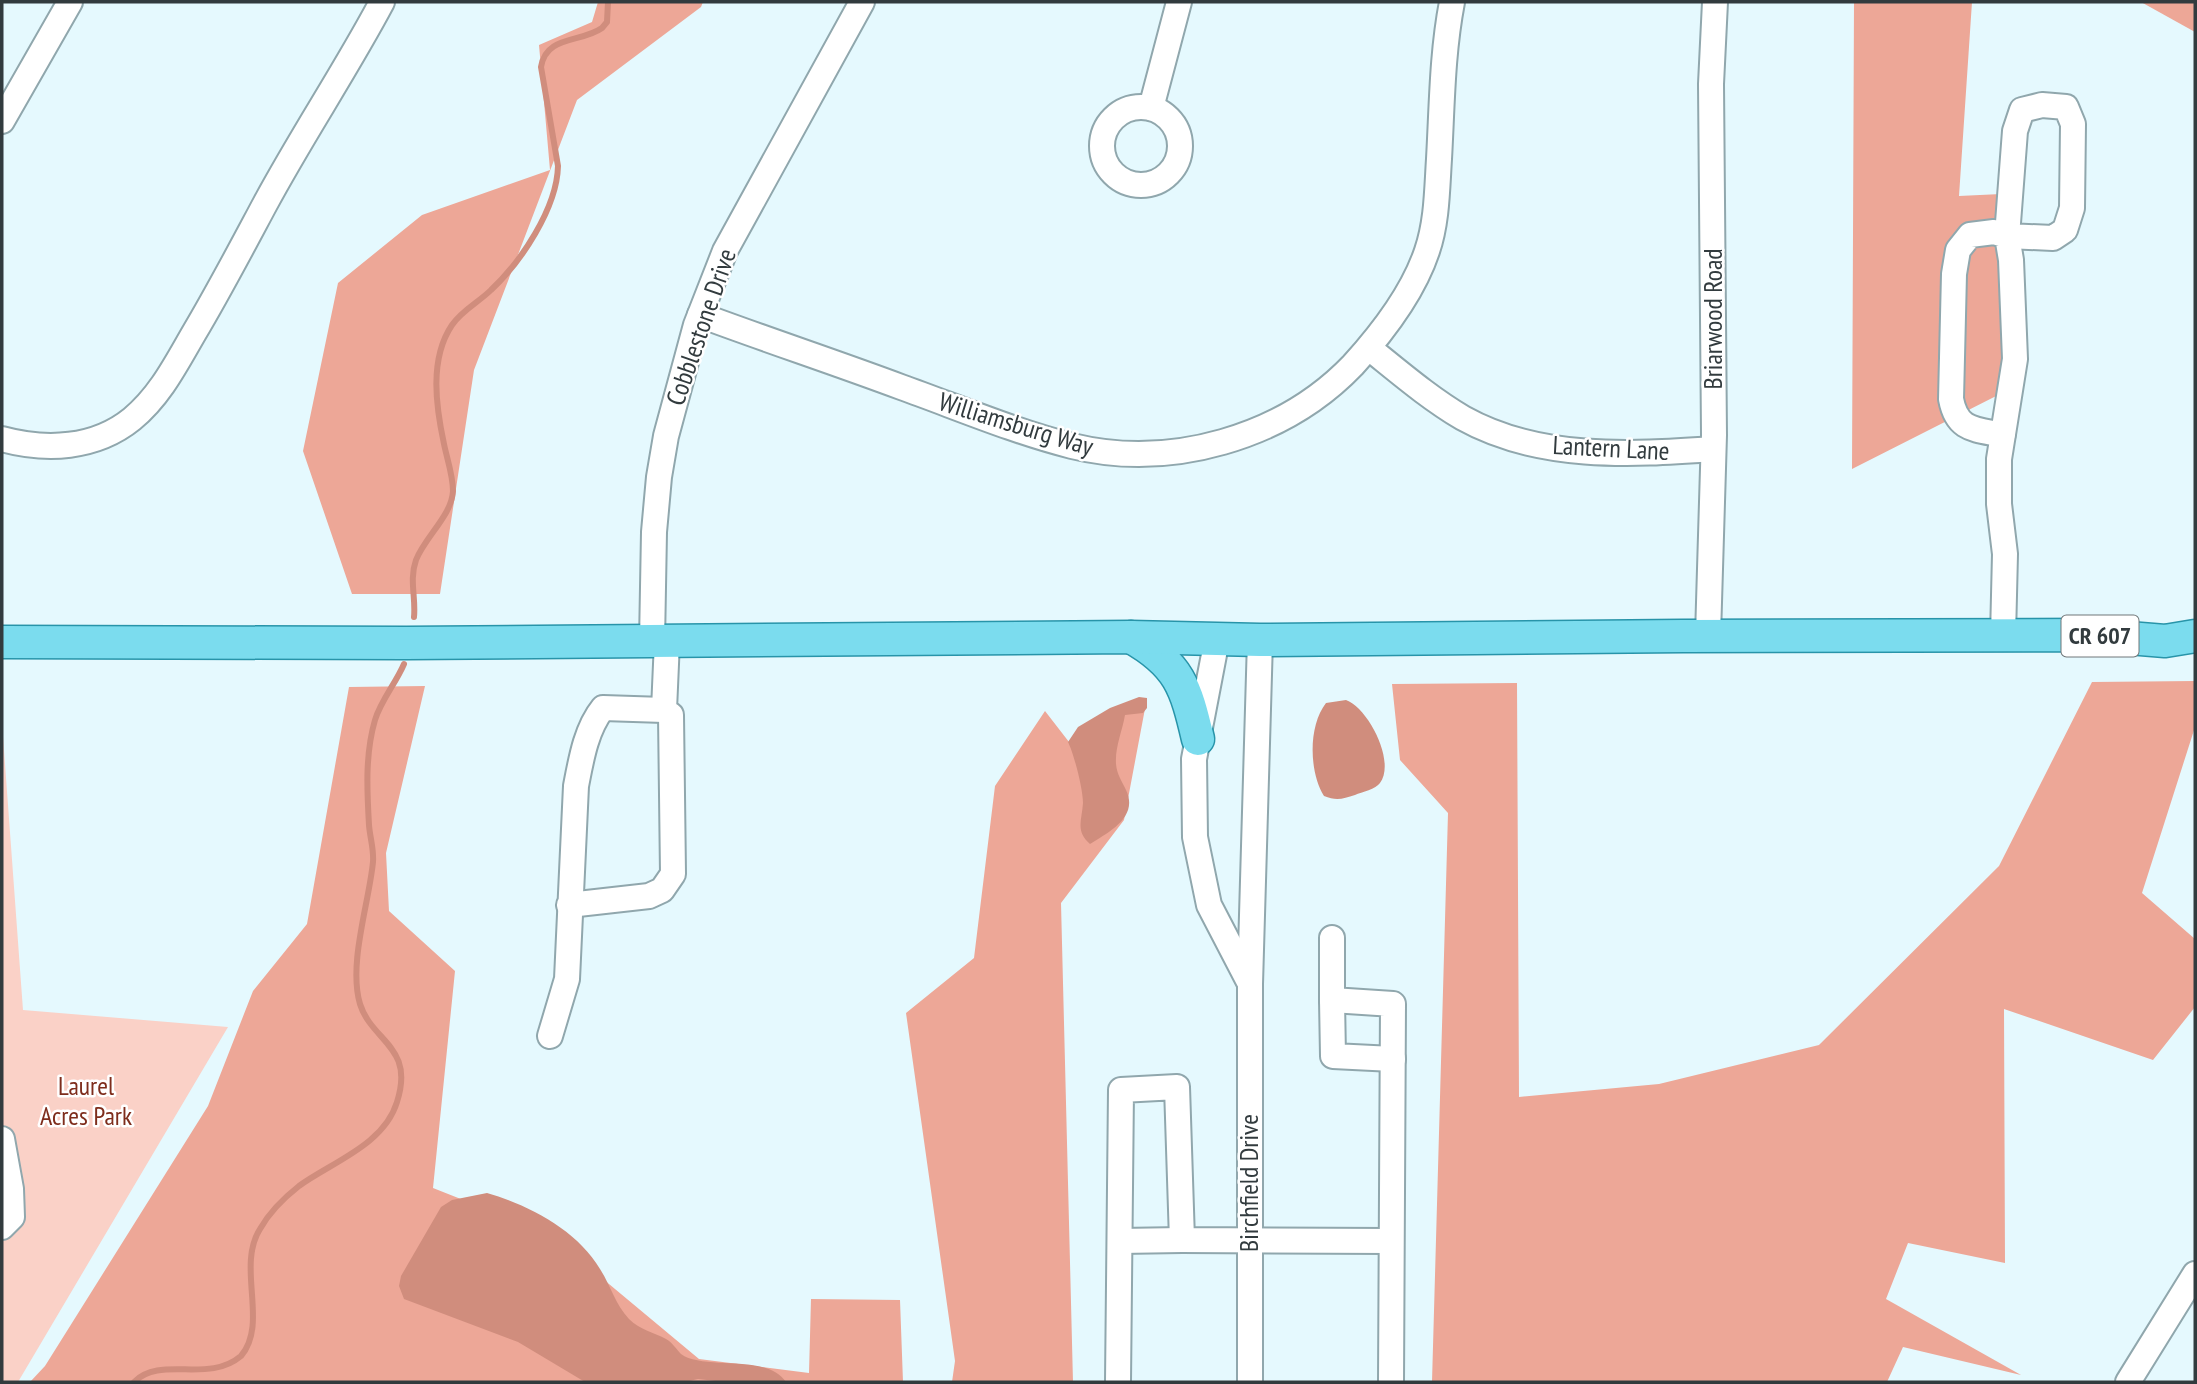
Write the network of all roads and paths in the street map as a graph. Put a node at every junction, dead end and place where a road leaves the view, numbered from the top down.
1 (70, 2) edge
2 (382, 2) edge
3 (862, 2) edge
4 (1179, 2) edge
5 (1452, 2) edge
6 (1715, 2) edge
7 (1152, 108) dead end
8 (2, 121) edge
9 (2007, 236) junction
10 (701, 315) junction
11 (1369, 348) junction
12 (2003, 435) junction
13 (2, 439) edge
14 (1713, 449) junction
15 (2003, 635) junction
16 (1708, 636) junction
17 (2195, 636) edge
18 (1131, 637) junction
19 (1217, 639) junction
20 (1260, 640) junction
21 (660, 641) junction
22 (2, 642) edge
23 (664, 710) junction
24 (1198, 738) junction
25 (569, 905) junction
26 (1332, 938) dead end
27 (1250, 984) junction
28 (1332, 1000) junction
29 (551, 1036) dead end
30 (1393, 1059) junction
31 (2, 1139) edge
32 (2, 1227) edge
33 (1182, 1240) junction
34 (1120, 1241) junction
35 (1391, 1241) junction
36 (1249, 1242) junction
37 (2195, 1274) edge
38 (1118, 1382) edge
39 (1250, 1382) edge
40 (1391, 1382) edge
41 (2128, 1382) edge

1 - 8 street
2 - 13 street
3 - 10 street, Cobblestone Drive
4 - 7 street
5 - 11 street, Williamsburg Way
6 - 14 street, Briarwood Road
9 - 9 street
9 - 12 street
9 - 12 street
10 - 11 street, Williamsburg Way
10 - 21 street, Cobblestone Drive
11 - 14 street, Lantern Lane
12 - 15 street
14 - 16 street, Briarwood Road
15 - 16 main road
15 - 17 main road, CR 607
16 - 20 main road
18 - 19 main road
18 - 21 main road
18 - 24 main road
19 - 20 main road
19 - 24 street, Birchfield Drive
20 - 27 street, Birchfield Drive
21 - 22 main road
21 - 23 street, Cobblestone Drive
23 - 25 street
23 - 25 street, Cobblestone Drive
24 - 27 street, Birchfield Drive
25 - 29 street
26 - 28 street
27 - 36 street, Birchfield Drive
28 - 30 street
28 - 30 street
30 - 35 street
31 - 32 street
33 - 34 street
33 - 34 street
33 - 36 street
34 - 38 street
35 - 36 street
35 - 40 street
36 - 39 street, Birchfield Drive
37 - 41 street

